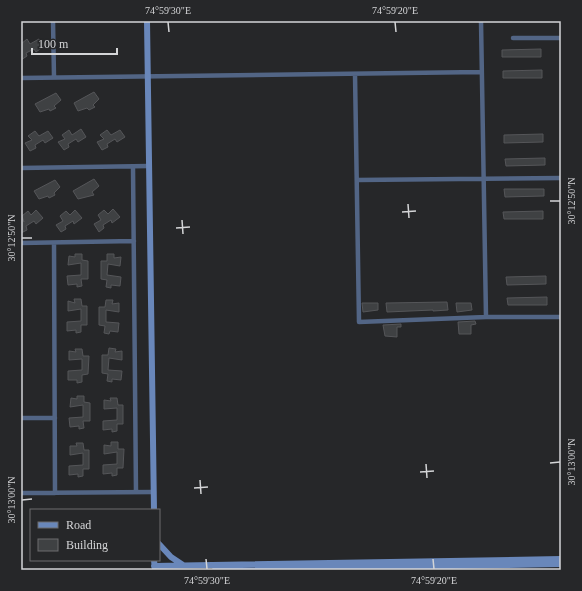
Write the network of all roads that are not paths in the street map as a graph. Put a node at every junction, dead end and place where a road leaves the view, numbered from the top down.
1 (53, 21) edge
2 (147, 21) edge
3 (481, 21) edge
4 (513, 38) dead end
5 (561, 38) edge
6 (482, 72) junction
7 (355, 74) junction
8 (148, 76) junction
9 (21, 78) edge
10 (54, 78) junction
11 (133, 166) junction
12 (149, 166) junction
13 (21, 168) edge
14 (561, 178) edge
15 (357, 180) junction
16 (483, 180) junction
17 (134, 241) junction
18 (21, 243) edge
19 (54, 243) junction
20 (486, 317) junction
21 (561, 317) edge
22 (21, 418) edge
23 (55, 418) junction
24 (136, 492) junction
25 (154, 492) junction
26 (21, 493) edge
27 (55, 493) junction
28 (154, 509) edge
29 (160, 545) edge
30 (561, 559) edge
31 (561, 564) edge
32 (154, 565) edge
33 (183, 565) junction
34 (474, 568) edge
35 (215, 570) edge

1 - 10 street
2 - 8 street
3 - 6 street
4 - 5 street
6 - 7 street
6 - 16 street
7 - 8 street
7 - 15 street
8 - 10 street
8 - 12 street
9 - 10 street
11 - 12 street
11 - 13 street
11 - 17 street
12 - 25 street
14 - 16 street
15 - 16 street
15 - 20 street
16 - 20 street
17 - 19 street
17 - 24 street
18 - 19 street
19 - 23 street
20 - 21 street
22 - 23 street
23 - 27 street
24 - 25 street
24 - 27 street
25 - 28 street
26 - 27 street
29 - 33 street
30 - 33 street
31 - 34 street
32 - 33 street
34 - 35 street

